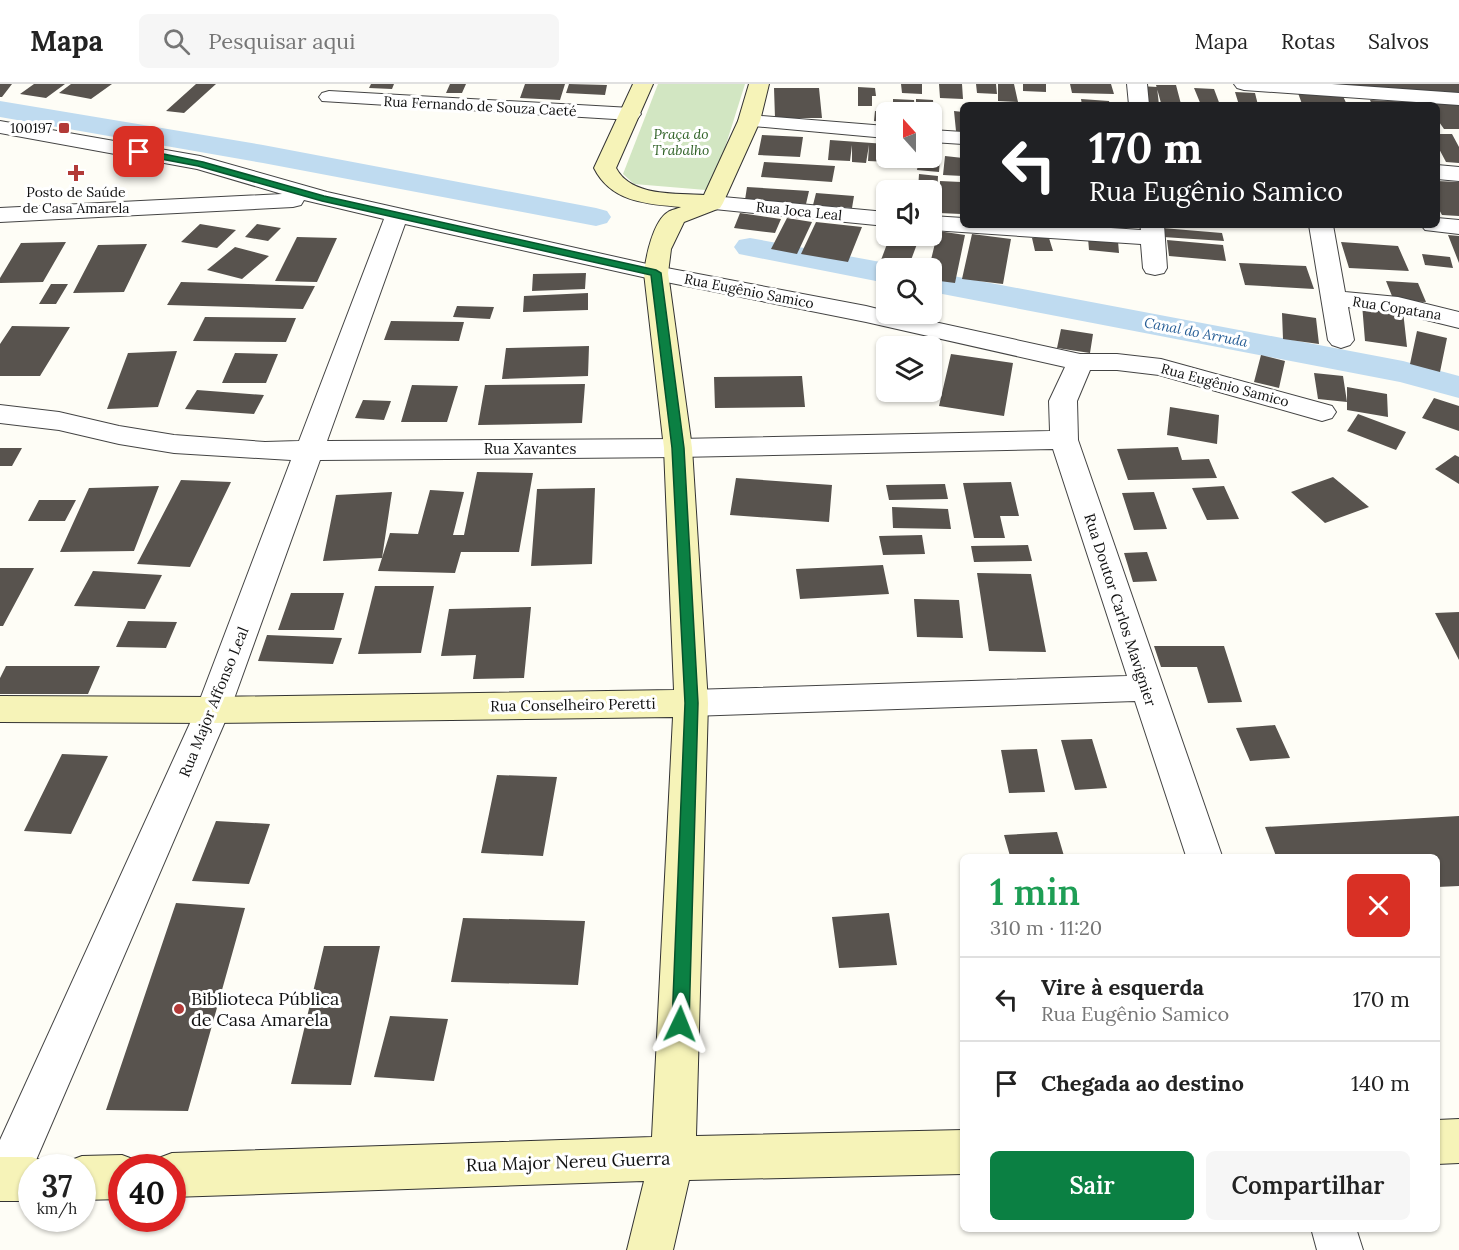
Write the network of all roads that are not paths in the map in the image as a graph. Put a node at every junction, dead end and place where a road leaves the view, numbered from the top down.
1 (643, 84) edge
2 (759, 84) edge
3 (1137, 84) edge
4 (1244, 84) edge
5 (1288, 92) edge
6 (329, 97) dead end
7 (1459, 99) edge
8 (1139, 102) edge
9 (631, 114) junction
10 (749, 121) junction
11 (0, 127) edge
12 (876, 131) edge
13 (942, 137) edge
14 (960, 138) edge
15 (1440, 172) edge
16 (1459, 174) edge
17 (322, 198) junction
18 (712, 202) junction
19 (397, 214) junction
20 (0, 215) edge
21 (876, 218) edge
22 (942, 223) edge
23 (960, 224) edge
24 (1440, 226) edge
25 (1459, 227) edge
26 (1055, 228) edge
27 (1322, 228) edge
28 (1153, 232) edge
29 (657, 261) junction
30 (1155, 268) dead end
31 (1334, 298) junction
32 (1459, 320) edge
33 (1341, 340) dead end
34 (1080, 362) junction
35 (1322, 412) dead end
36 (0, 414) edge
37 (1064, 440) junction
38 (678, 448) junction
39 (311, 450) junction
40 (1146, 687) junction
41 (692, 703) junction
42 (0, 709) edge
43 (213, 710) junction
44 (1203, 854) edge
45 (1440, 1142) edge
46 (1459, 1142) edge
47 (960, 1152) edge
48 (672, 1158) junction
49 (186, 1175) edge
50 (12, 1179) edge
51 (1334, 1232) edge
52 (650, 1250) edge
53 (1340, 1250) edge

1 - 9 street
2 - 10 street
3 - 8 street
4 - 5 street
5 - 7 street
6 - 9 street, Rua Fernando de Souza Caeté
9 - 18 street
10 - 12 street
10 - 18 street
11 - 17 street, Rua Eugênio Samico
13 - 14 street
15 - 16 street
17 - 19 street, Rua Eugênio Samico
17 - 20 street
18 - 21 street, Rua Joca Leal
18 - 29 street
19 - 29 street, Rua Eugênio Samico
19 - 39 street, Rua Major Affonso Leal
22 - 23 street
24 - 25 street
26 - 28 street
27 - 31 street
28 - 30 street
29 - 34 street, Rua Eugênio Samico
29 - 38 street
31 - 32 street, Rua Copatana
31 - 33 street
34 - 35 street, Rua Eugênio Samico
34 - 37 street, Rua Doutor Carlos Mavignier
36 - 39 street, Rua Xavantes
37 - 38 street, Rua Xavantes
37 - 40 street, Rua Doutor Carlos Mavignier
38 - 39 street, Rua Xavantes
38 - 41 street
39 - 43 street, Rua Major Affonso Leal
40 - 41 street, Rua Conselheiro Peretti
40 - 44 street, Rua Doutor Carlos Mavignier
41 - 43 street, Rua Conselheiro Peretti
41 - 48 street
42 - 43 street, Rua Conselheiro Peretti
43 - 50 street, Rua Major Affonso Leal
45 - 46 street
47 - 48 street, Rua Major Nereu Guerra
48 - 49 street, Rua Major Nereu Guerra
48 - 52 street
51 - 53 street

